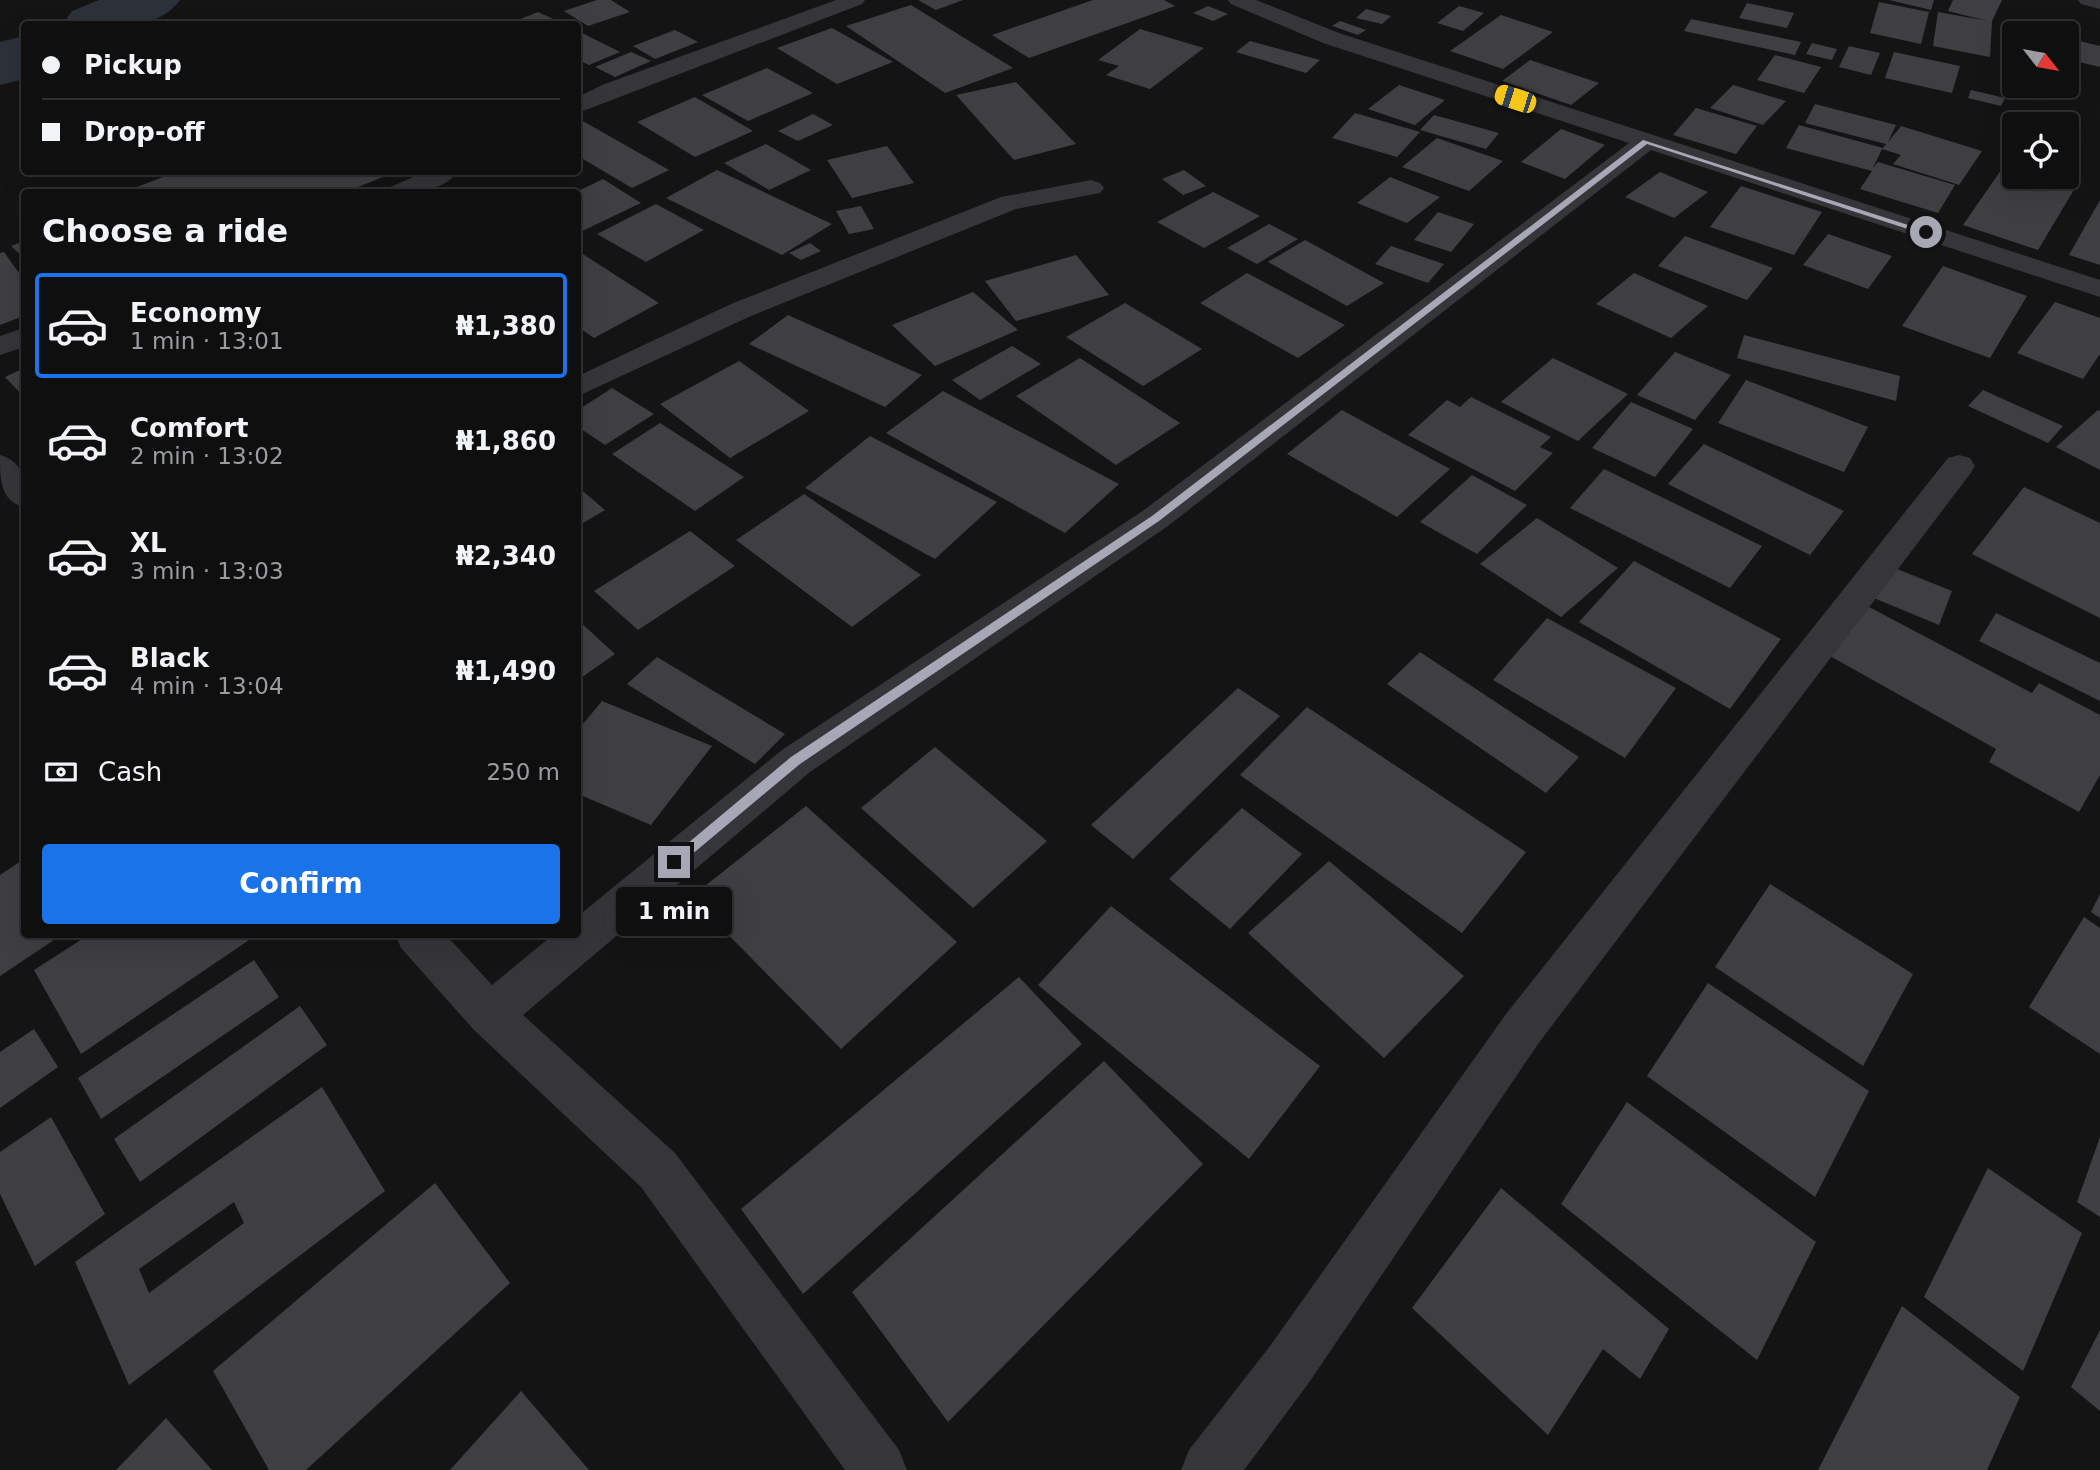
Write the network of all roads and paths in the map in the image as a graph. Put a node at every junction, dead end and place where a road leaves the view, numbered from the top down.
1 (855, 0) edge
2 (1238, 0) edge
3 (2088, 0) edge
4 (2100, 3) edge
5 (581, 104) edge
6 (1646, 142) junction
7 (438, 175) edge
8 (1091, 188) dead end
9 (406, 189) edge
10 (2100, 289) edge
11 (21, 338) edge
12 (0, 346) edge
13 (581, 386) edge
14 (0, 466) edge
15 (1959, 466) dead end
16 (21, 492) edge
17 (420, 938) edge
18 (491, 1015) junction
19 (879, 1470) edge
20 (1209, 1470) edge

1 - 5 street
2 - 6 street
3 - 4 street
6 - 10 street
6 - 18 street
7 - 9 street
8 - 13 street
11 - 12 street
14 - 16 street
15 - 20 street
17 - 18 street
18 - 19 street

